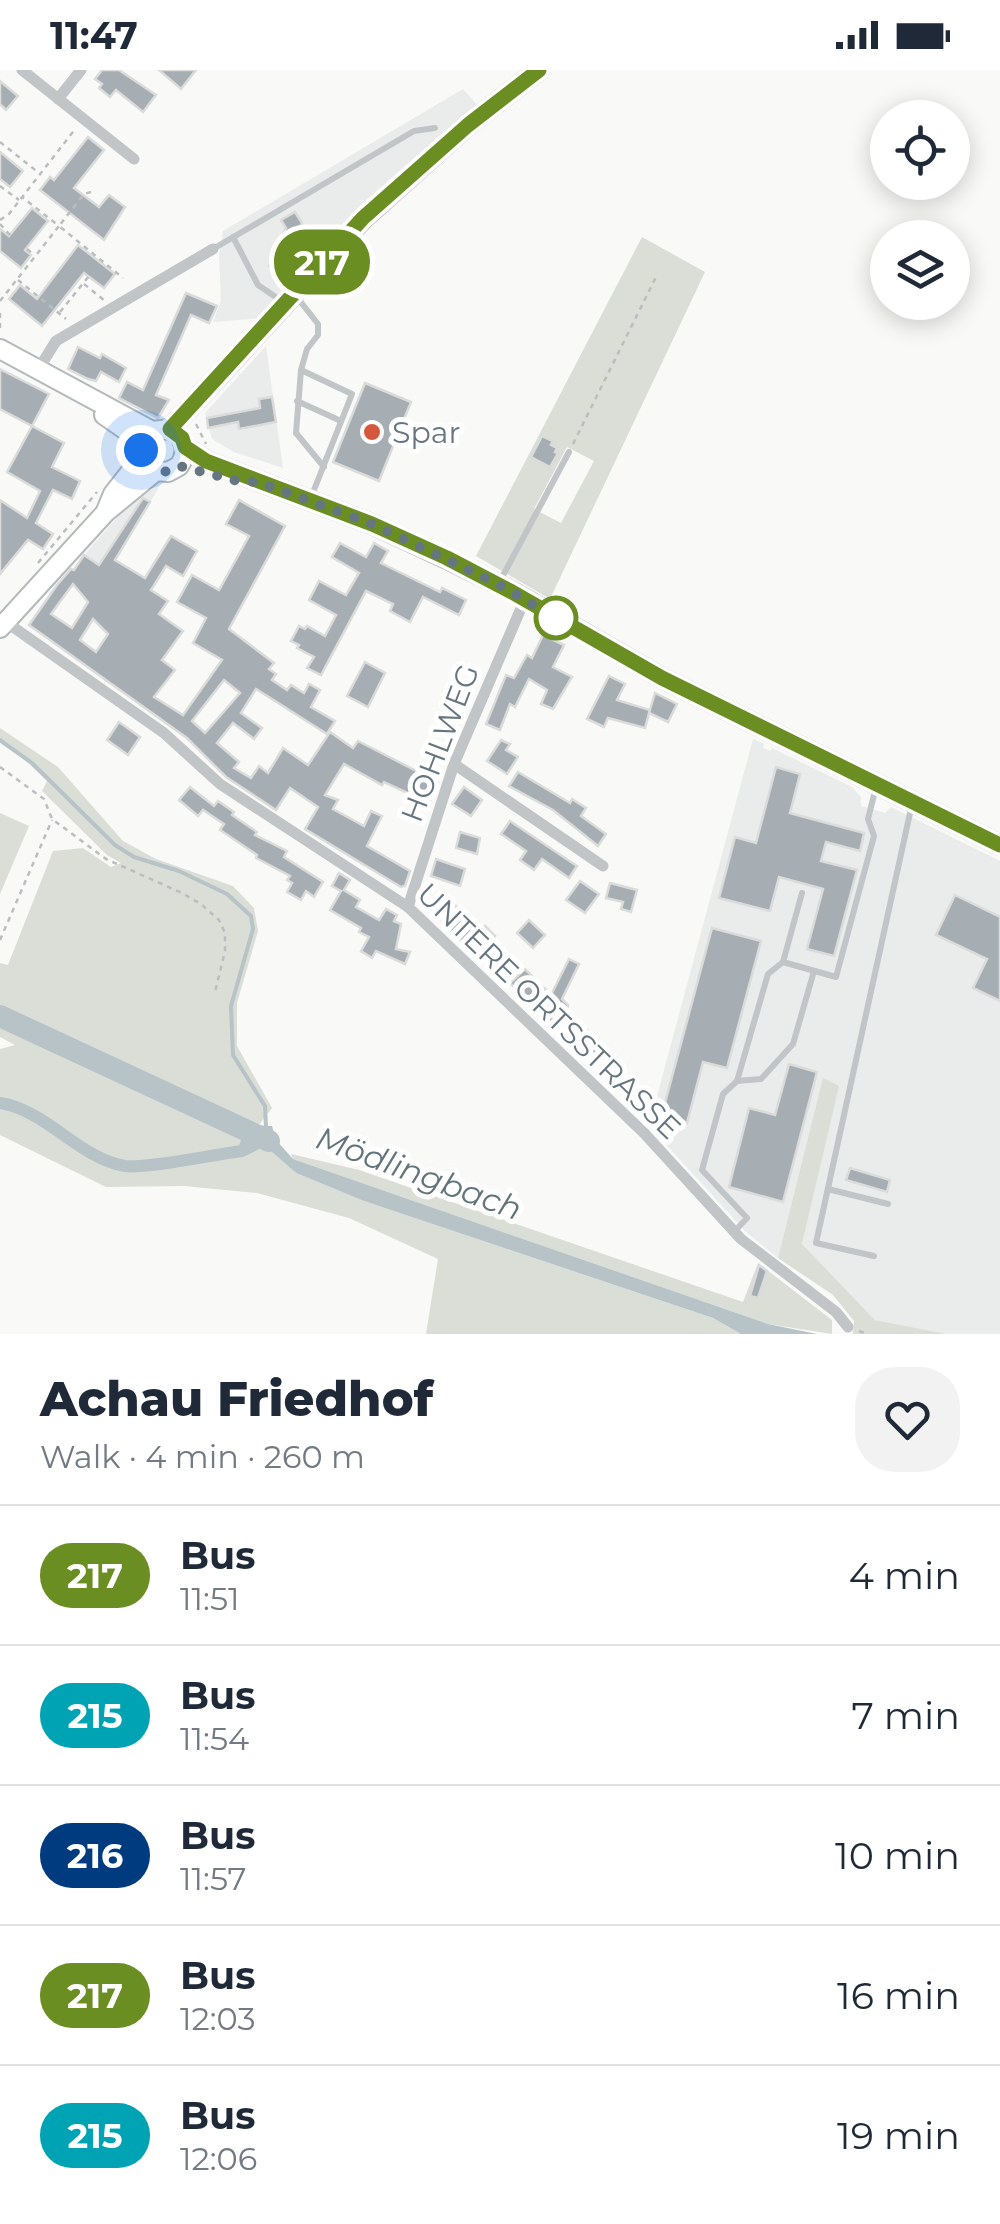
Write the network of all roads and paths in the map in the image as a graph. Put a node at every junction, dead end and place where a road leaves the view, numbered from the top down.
1 (22, 70) edge
2 (81, 70) edge
3 (538, 70) edge
4 (58, 99) junction
5 (83, 119) junction
6 (435, 128) dead end
7 (0, 142) edge
8 (134, 159) dead end
9 (40, 174) junction
10 (0, 186) edge
11 (91, 192) dead end
12 (21, 199) junction
13 (0, 222) edge
14 (58, 226) junction
15 (10, 235) dead end
16 (233, 238) junction
17 (26, 249) dead end
18 (214, 249) joint
19 (35, 256) junction
20 (657, 275) dead end
21 (89, 276) dead end
22 (123, 278) dead end
23 (17, 279) junction
24 (83, 283) junction
25 (289, 298) junction
26 (0, 301) edge
27 (113, 308) junction
28 (0, 313) edge
29 (59, 313) junction
30 (77, 328) junction
31 (0, 331) edge
32 (0, 350) edge
33 (232, 364) junction
34 (38, 370) junction
35 (301, 370) junction
36 (296, 400) junction
37 (193, 421) junction
38 (341, 421) junction
39 (162, 442) junction
40 (217, 450) dead end
41 (568, 452) joint
42 (179, 466) junction
43 (324, 467) junction
44 (156, 471) junction
45 (258, 482) junction
46 (97, 492) dead end
47 (310, 501) junction
48 (106, 512) junction
49 (30, 574) dead end
50 (498, 584) junction
51 (525, 599) junction
52 (2, 622) edge
53 (454, 764) junction
54 (0, 767) edge
55 (876, 786) junction
56 (912, 803) junction
57 (52, 819) junction
58 (1000, 845) edge
59 (603, 866) dead end
60 (802, 893) dead end
61 (408, 906) junction
62 (0, 940) edge
63 (783, 962) junction
64 (814, 971) junction
65 (215, 992) dead end
66 (737, 1080) junction
67 (828, 1189) junction
68 (888, 1204) dead end
69 (734, 1232) junction
70 (874, 1256) dead end
71 (848, 1330) edge

1 - 4 street
2 - 4 street
3 - 25 main road
4 - 5 street
5 - 8 street
5 - 9 path
6 - 16 lane
7 - 9 path
9 - 12 path
10 - 12 path
11 - 14 path
12 - 13 path
12 - 14 path
13 - 15 path
14 - 19 path
14 - 22 path
16 - 18 lane
16 - 25 lane
17 - 19 path
18 - 27 street
19 - 23 path
20 - 41 path
21 - 24 path
23 - 26 path
23 - 29 path
24 - 27 path
24 - 29 path
25 - 33 main road
25 - 35 lane
27 - 30 street
28 - 31 path
29 - 30 path
30 - 34 street
32 - 34 main road
33 - 37 main road
33 - 39 main road
34 - 39 main road
35 - 36 lane
35 - 38 lane
36 - 38 lane
36 - 43 lane
37 - 39 main road
37 - 40 path
38 - 43 lane
39 - 42 main road
39 - 44 main road
39 - 45 main road
39 - 48 main road
41 - 50 lane
42 - 44 main road
42 - 45 main road
43 - 47 lane
44 - 48 main road
45 - 47 main road
46 - 49 path
47 - 50 main road
48 - 52 main road
50 - 51 main road
51 - 53 street, HOHLWEG
51 - 55 main road
52 - 61 street, UNTERE ORTSSTRASSE
53 - 59 street
53 - 61 street, HOHLWEG
54 - 57 path
55 - 56 main road
55 - 64 lane
56 - 58 main road
56 - 67 lane
57 - 62 path
57 - 65 path
60 - 63 lane
61 - 69 street, UNTERE ORTSSTRASSE
63 - 64 lane
63 - 66 lane
64 - 66 lane
66 - 69 lane
67 - 68 lane
67 - 70 lane
69 - 71 street, UNTERE ORTSSTRASSE

